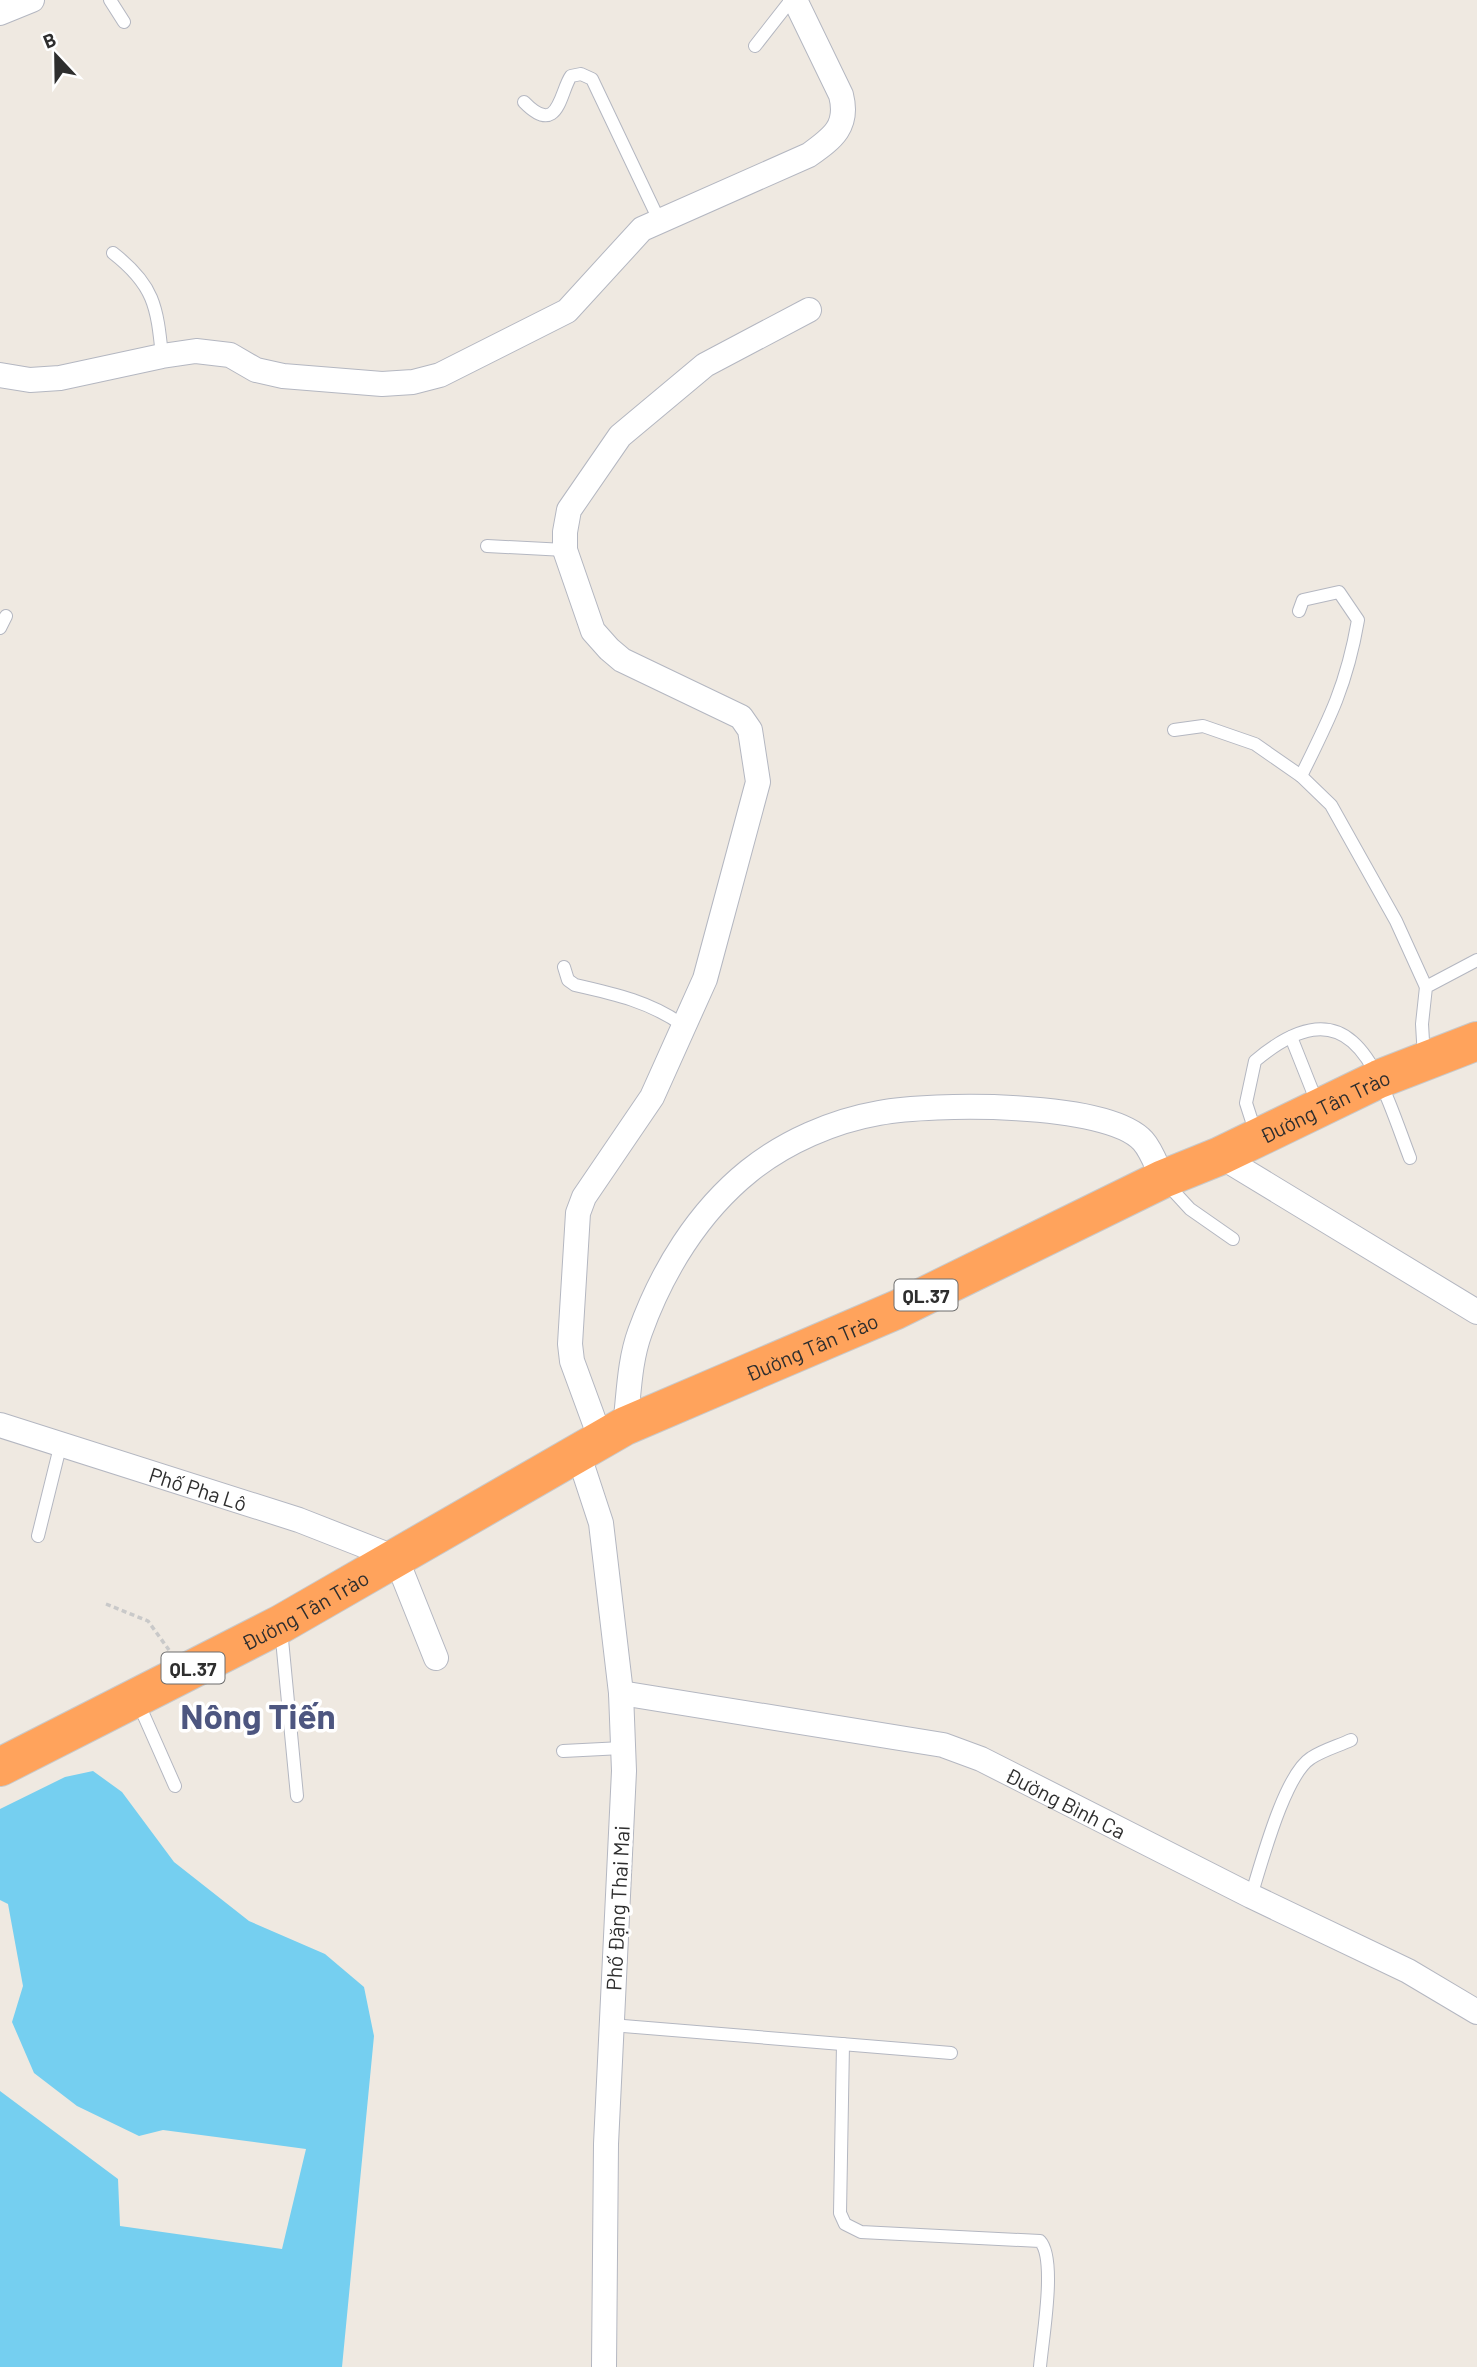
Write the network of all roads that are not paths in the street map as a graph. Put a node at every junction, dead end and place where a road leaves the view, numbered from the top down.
1 (32, 0) edge
2 (110, 0) edge
3 (793, 0) edge
4 (0, 13) edge
5 (124, 22) dead end
6 (755, 46) dead end
7 (524, 102) dead end
8 (659, 220) junction
9 (113, 253) dead end
10 (810, 310) dead end
11 (162, 356) junction
12 (0, 375) edge
13 (487, 546) dead end
14 (565, 550) junction
15 (1299, 611) dead end
16 (6, 616) dead end
17 (0, 628) edge
18 (1174, 730) dead end
19 (1301, 776) junction
20 (1477, 960) edge
21 (564, 967) dead end
22 (1426, 987) junction
23 (684, 1027) junction
24 (1291, 1037) junction
25 (1477, 1041) edge
26 (1424, 1061) junction
27 (1379, 1079) junction
28 (1319, 1108) junction
29 (1257, 1138) junction
30 (1220, 1156) junction
31 (1410, 1158) dead end
32 (1163, 1179) junction
33 (1233, 1239) dead end
34 (1477, 1312) edge
35 (0, 1425) edge
36 (601, 1440) junction
37 (61, 1443) junction
38 (38, 1535) dead end
39 (390, 1561) junction
40 (281, 1624) junction
41 (436, 1658) dead end
42 (621, 1693) junction
43 (136, 1698) junction
44 (0, 1737) edge
45 (1351, 1740) dead end
46 (622, 1748) junction
47 (563, 1751) dead end
48 (0, 1766) edge
49 (175, 1786) dead end
50 (297, 1796) dead end
51 (1251, 1896) junction
52 (1477, 2012) edge
53 (611, 2025) junction
54 (843, 2044) junction
55 (951, 2053) dead end
56 (604, 2367) edge
57 (1040, 2367) edge

1 - 4 street
2 - 5 lane
3 - 6 lane
3 - 8 street
7 - 8 lane
8 - 11 street
9 - 11 lane
10 - 14 street
11 - 12 street
13 - 14 lane
14 - 23 street, Phố Đặng Thai Mai
15 - 19 lane
16 - 17 lane
18 - 19 lane
19 - 22 lane
20 - 22 lane
21 - 23 lane
22 - 26 lane
23 - 36 street, Phố Đặng Thai Mai
24 - 27 lane
24 - 28 lane
24 - 29 lane
25 - 26 highway, Đường Tân Trào / QL.37
26 - 27 highway, Đường Tân Trào / QL.37
27 - 28 highway, Đường Tân Trào / QL.37
27 - 31 lane
28 - 29 highway, Đường Tân Trào / QL.37
29 - 30 highway, Đường Tân Trào / QL.37
30 - 32 highway, Đường Tân Trào / QL.37
30 - 34 street
32 - 33 lane
32 - 36 highway, Đường Tân Trào / QL.37
32 - 36 street
35 - 37 street, Phố Pha Lô
36 - 39 highway, Đường Tân Trào / QL.37
36 - 42 street, Phố Đặng Thai Mai
37 - 38 lane
37 - 39 street, Phố Pha Lô
39 - 40 highway, Đường Tân Trào / QL.37
39 - 41 street
39 - 44 highway, Đường Tân Trào / QL.37
40 - 43 highway, Đường Tân Trào / QL.37
40 - 50 lane
42 - 46 street, Phố Đặng Thai Mai
42 - 51 street, Đường Bình Ca
43 - 48 highway, Đường Tân Trào / QL.37
43 - 49 lane
45 - 51 lane
46 - 47 lane
46 - 53 street, Phố Đặng Thai Mai
51 - 52 street, Đường Bình Ca
53 - 54 lane
53 - 56 street, Phố Đặng Thai Mai
54 - 55 lane
54 - 57 lane

